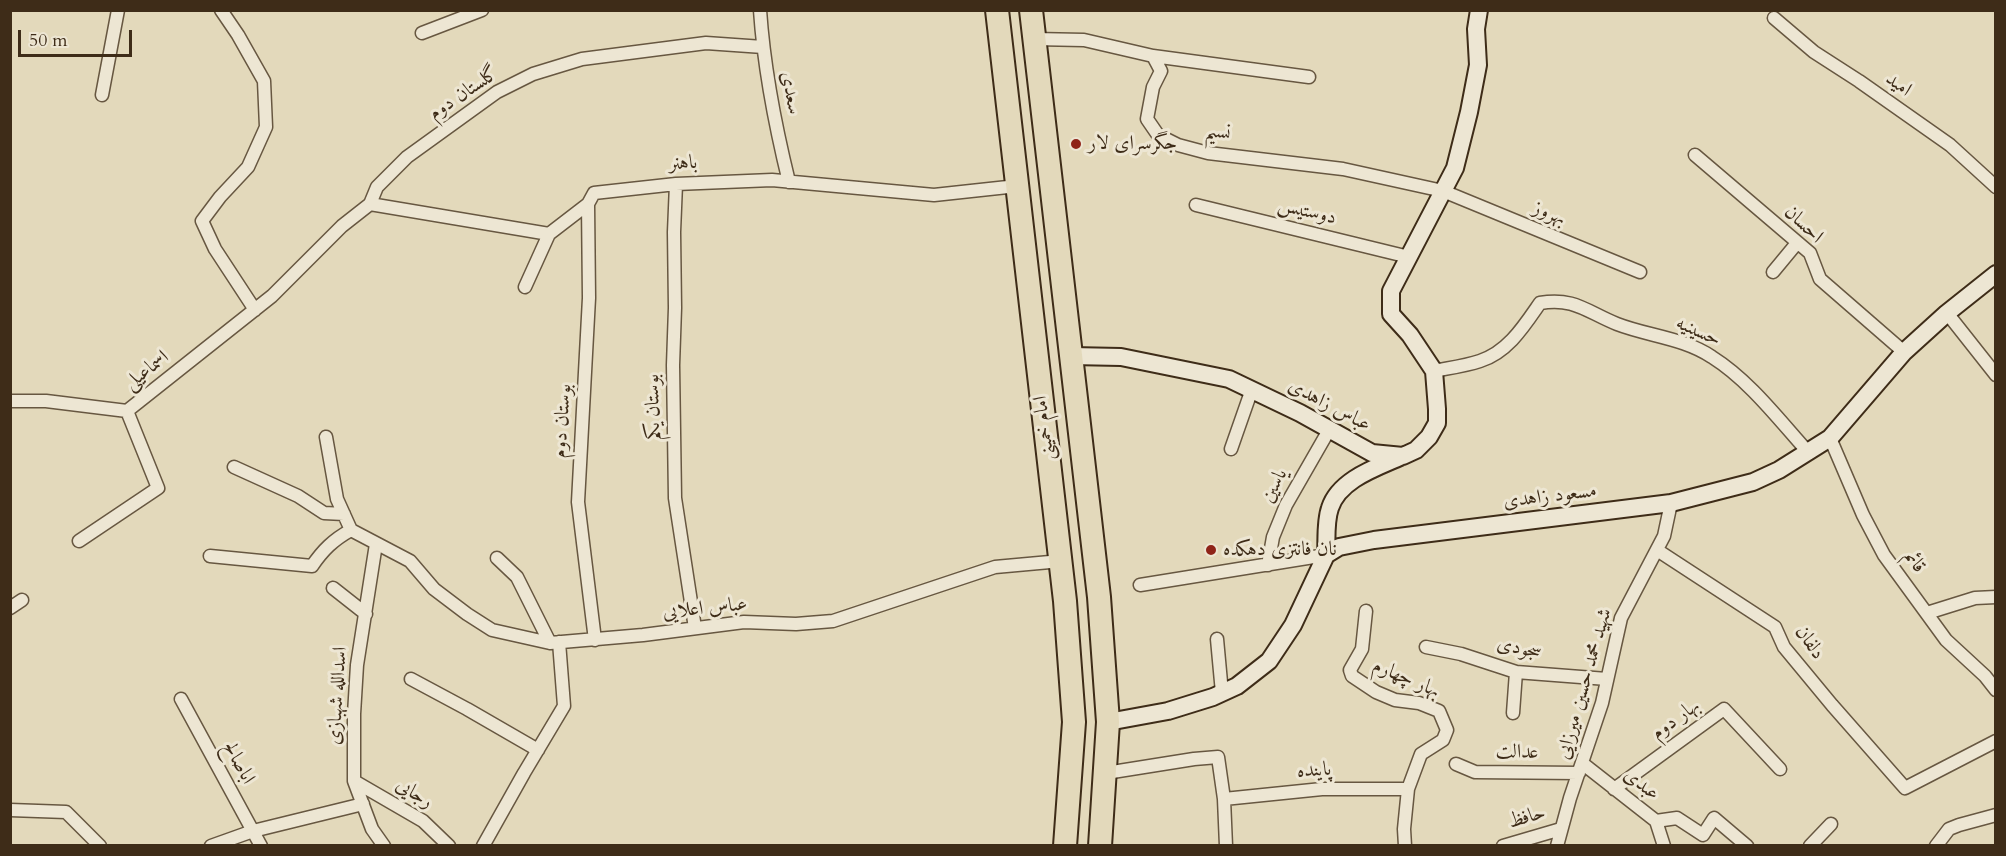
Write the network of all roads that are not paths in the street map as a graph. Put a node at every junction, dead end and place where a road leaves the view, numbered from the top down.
1 (118, 10) edge
2 (221, 10) edge
3 (482, 10) edge
4 (760, 10) edge
5 (997, 10) edge
6 (1031, 10) edge
7 (1479, 10) edge
8 (1774, 18) dead end
9 (422, 33) dead end
10 (1000, 38) junction
11 (1034, 39) junction
12 (763, 47) junction
13 (1153, 56) junction
14 (1309, 78) dead end
15 (102, 96) dead end
16 (1695, 155) dead end
17 (789, 182) junction
18 (676, 184) junction
19 (1017, 186) junction
20 (1995, 188) edge
21 (1443, 192) junction
22 (370, 204) junction
23 (588, 204) junction
24 (1196, 205) dead end
25 (549, 234) junction
26 (1797, 243) junction
27 (1409, 257) junction
28 (1640, 272) dead end
29 (1773, 272) dead end
30 (1994, 279) edge
31 (525, 287) dead end
32 (255, 310) junction
33 (1947, 312) junction
34 (1904, 352) junction
35 (1071, 356) junction
36 (1434, 371) junction
37 (1995, 375) edge
38 (1252, 389) junction
39 (10, 401) edge
40 (127, 411) junction
41 (1329, 430) junction
42 (326, 437) dead end
43 (1830, 438) junction
44 (1231, 449) dead end
45 (1809, 453) junction
46 (1403, 456) junction
47 (234, 467) dead end
48 (1671, 503) junction
49 (344, 514) junction
50 (351, 530) junction
51 (79, 541) dead end
52 (376, 544) junction
53 (1657, 549) junction
54 (1326, 555) junction
55 (210, 556) dead end
56 (497, 558) dead end
57 (1061, 561) junction
58 (1268, 565) junction
59 (1140, 585) dead end
60 (333, 588) dead end
61 (1995, 597) edge
62 (22, 600) dead end
63 (10, 608) edge
64 (1366, 610) dead end
65 (1927, 613) junction
66 (366, 614) junction
67 (695, 628) junction
68 (1217, 639) dead end
69 (595, 640) junction
70 (555, 642) junction
71 (1426, 647) dead end
72 (1516, 672) junction
73 (411, 679) dead end
74 (1607, 679) junction
75 (1995, 690) edge
76 (1222, 693) junction
77 (181, 699) dead end
78 (1513, 712) dead end
79 (1108, 722) junction
80 (1995, 741) edge
81 (537, 750) junction
82 (1456, 764) dead end
83 (1580, 769) junction
84 (1780, 769) dead end
85 (1106, 773) junction
86 (354, 781) junction
87 (1408, 789) junction
88 (1614, 789) junction
89 (1224, 799) junction
90 (363, 804) junction
91 (10, 810) edge
92 (1995, 816) edge
93 (1656, 821) junction
94 (1831, 824) dead end
95 (1561, 829) junction
96 (253, 831) junction
97 (100, 846) edge
98 (211, 846) edge
99 (261, 846) edge
100 (384, 846) edge
101 (449, 846) edge
102 (483, 846) edge
103 (1065, 846) edge
104 (1100, 846) edge
105 (1226, 846) edge
106 (1405, 846) edge
107 (1503, 846) edge
108 (1557, 846) edge
109 (1664, 846) edge
110 (1748, 846) edge
111 (1810, 846) edge
112 (1936, 846) edge

1 - 15 street
2 - 32 street
3 - 9 street
4 - 12 street, سعدی
5 - 10 highway, امام خمینی
6 - 11 highway, امام خمینی
7 - 21 street
8 - 20 street, امید
10 - 11 highway
10 - 19 highway, امام خمینی
11 - 13 street
11 - 35 highway, امام خمینی
12 - 17 street, سعدی
12 - 22 street, گلستان دوم
13 - 14 street
13 - 21 street, نسیم
16 - 26 street, احسان
17 - 18 street, باهنر
17 - 19 street, باهنر
18 - 23 street, باهنر
18 - 67 street, بوستان یکم
19 - 57 highway, امام خمینی
21 - 27 street
21 - 28 street, بهروز
22 - 25 street
22 - 32 street, گلستان دوم
23 - 25 street, باهنر
23 - 69 street, بوستان دوم
24 - 27 street, دوستیس
25 - 31 street
26 - 29 street
26 - 34 street, احسان
27 - 36 street
30 - 33 street, مسعود زاهدی
32 - 40 street, اسماعیلی
33 - 34 street, مسعود زاهدی
33 - 37 street
34 - 43 street, مسعود زاهدی
35 - 38 street, عباس زاهدی
35 - 79 highway, امام خمینی
36 - 45 street, حسینیه
36 - 46 street
38 - 41 street, عباس زاهدی
38 - 44 street
39 - 40 street, اسماعیلی
40 - 51 street
41 - 46 street, عباس زاهدی
41 - 58 street, یاسین
42 - 49 street
43 - 45 street, مسعود زاهدی
43 - 65 street, قائم
45 - 48 street, مسعود زاهدی
46 - 54 street
47 - 49 street
48 - 53 street, شهید محمد حسین میرزایی
48 - 54 street, مسعود زاهدی
49 - 50 street
50 - 52 street, عباس اعلایی
50 - 55 street
52 - 66 street, اسدالله شهبازی
52 - 70 street, عباس اعلایی
53 - 74 street, شهید محمد حسین میرزایی
53 - 80 street, دلفان
54 - 58 street
54 - 76 street
56 - 70 street
57 - 67 street, عباس اعلایی
57 - 103 highway, امام خمینی
58 - 59 street
60 - 66 street
61 - 65 street
62 - 63 street
64 - 87 street, بهار چهارم
65 - 75 street, قائم
66 - 86 street, اسدالله شهبازی
67 - 69 street, عباس اعلایی
68 - 76 street
69 - 70 street, عباس اعلایی
70 - 81 street
71 - 72 street, سجودی
72 - 74 street, سجودی
72 - 78 street
73 - 81 street
74 - 83 street, شهید محمد حسین میرزایی
76 - 79 street
77 - 96 street, اباصالح
79 - 85 highway, امام خمینی
81 - 102 street
82 - 83 street, عدالت
83 - 88 street, عبدی
83 - 95 street, شهید محمد حسین میرزایی
84 - 88 street, بهار دوم
85 - 89 street
85 - 104 highway, امام خمینی
86 - 90 street, اسدالله شهبازی
86 - 101 street, رجایی
87 - 89 street, پاینده
87 - 106 street, بهار چهارم
88 - 93 street, عبدی
89 - 105 street
90 - 96 street
90 - 100 street, اسدالله شهبازی
91 - 97 street
92 - 112 street
93 - 109 street, عبدی
93 - 110 street
94 - 111 street
95 - 107 street, حافظ
95 - 108 street, شهید محمد حسین میرزایی
96 - 98 street
96 - 99 street, اباصالح

